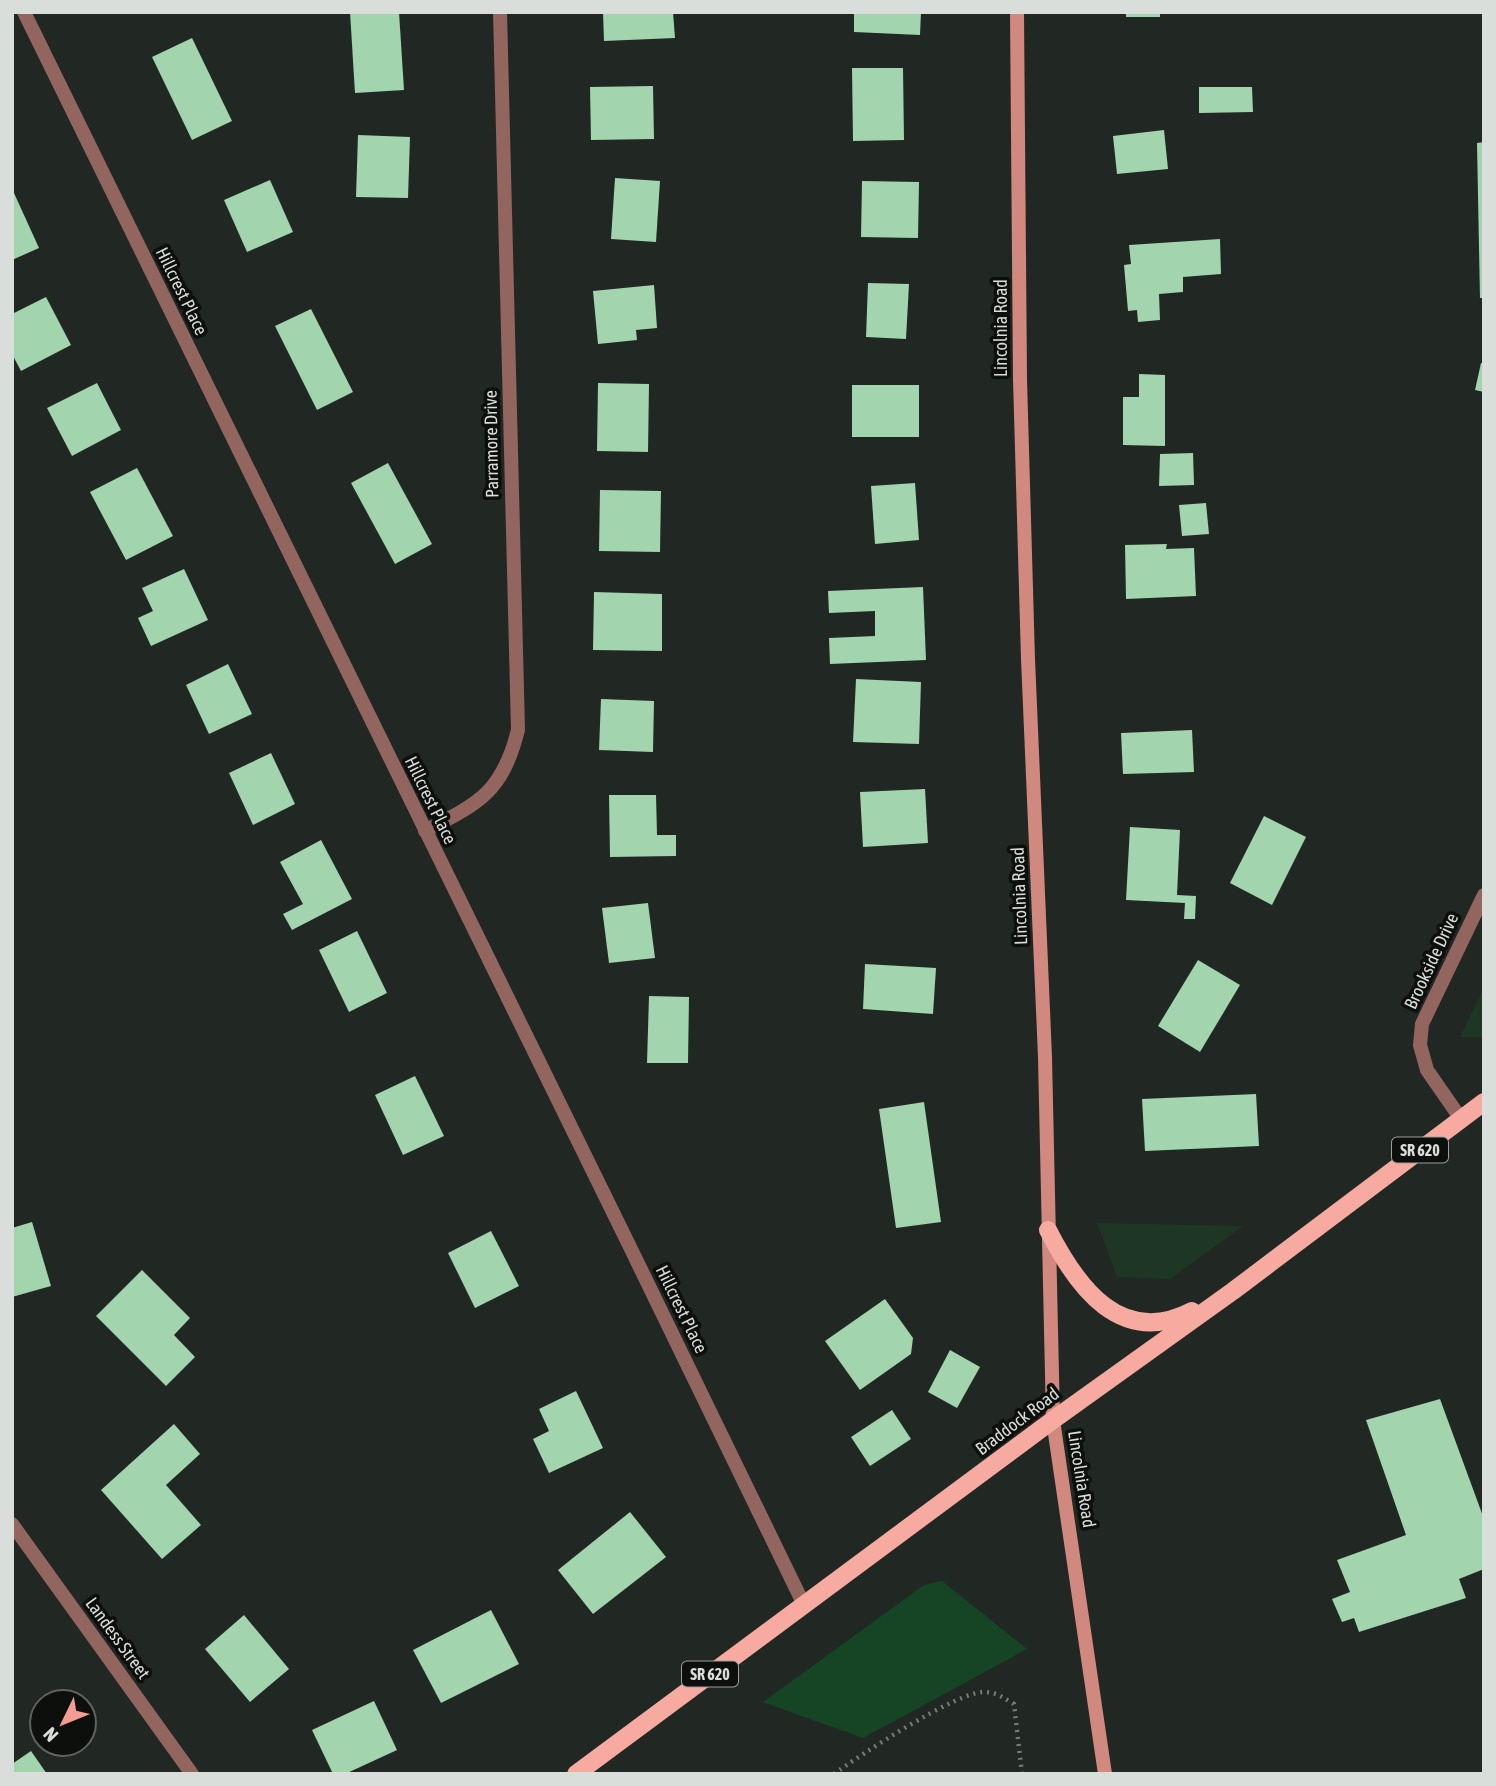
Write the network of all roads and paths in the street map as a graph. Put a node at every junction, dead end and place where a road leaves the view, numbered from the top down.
1 (24, 12) edge
2 (500, 12) edge
3 (1017, 12) edge
4 (425, 831) junction
5 (1484, 895) edge
6 (1484, 1102) edge
7 (1461, 1119) junction
8 (1048, 1230) junction
9 (1233, 1291) junction
10 (1053, 1420) junction
11 (12, 1524) edge
12 (804, 1605) junction
13 (192, 1774) edge
14 (576, 1774) edge
15 (834, 1774) edge
16 (1022, 1774) edge
17 (1105, 1774) edge

1 - 4 street, Hillcrest Place
2 - 4 street, Parramore Drive
3 - 8 main road, Lincolnia Road
4 - 12 street, Hillcrest Place
5 - 7 street, Brookside Drive
6 - 7 main road, Braddock Road / SR 620
7 - 9 main road, Braddock Road / SR 620
8 - 9 main road
8 - 10 main road, Lincolnia Road
9 - 10 main road, Braddock Road / SR 620
10 - 12 main road, Braddock Road / SR 620
10 - 17 main road, Lincolnia Road
11 - 13 street, Landess Street
12 - 14 main road, Braddock Road / SR 620
15 - 16 path

